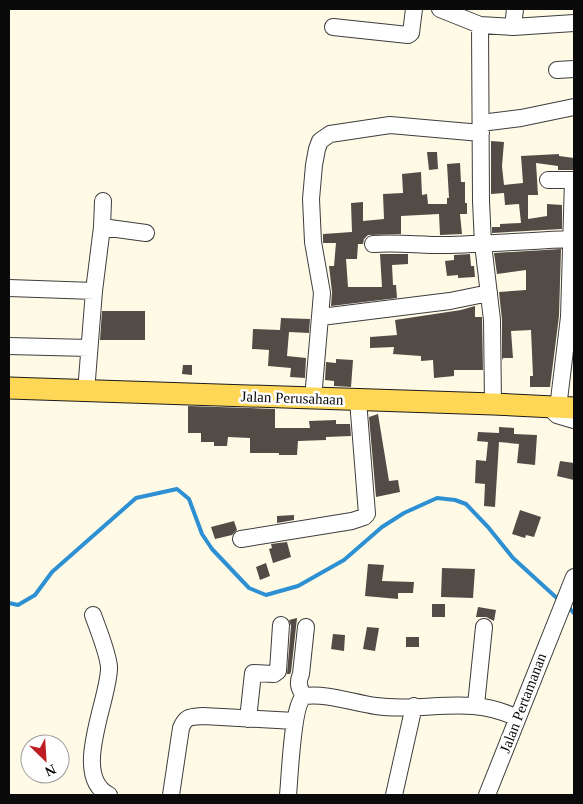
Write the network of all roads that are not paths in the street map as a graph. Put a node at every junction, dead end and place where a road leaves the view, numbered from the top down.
1 (414, 9) edge
2 (440, 9) edge
3 (516, 9) edge
4 (462, 13) edge
5 (574, 23) edge
6 (480, 25) junction
7 (512, 26) junction
8 (333, 27) dead end
9 (574, 69) edge
10 (557, 70) dead end
11 (574, 107) edge
12 (481, 128) junction
13 (548, 180) dead end
14 (574, 180) edge
15 (102, 201) dead end
16 (102, 226) junction
17 (146, 232) dead end
18 (570, 239) junction
19 (373, 244) dead end
20 (483, 244) junction
21 (9, 288) edge
22 (94, 291) junction
23 (489, 293) junction
24 (321, 317) junction
25 (9, 346) edge
26 (90, 348) junction
27 (9, 388) edge
28 (86, 392) junction
29 (313, 399) junction
30 (358, 400) junction
31 (493, 404) junction
32 (564, 411) edge
33 (241, 539) dead end
34 (572, 583) edge
35 (93, 615) dead end
36 (281, 625) dead end
37 (484, 627) dead end
38 (306, 628) dead end
39 (304, 696) junction
40 (476, 705) junction
41 (414, 706) junction
42 (517, 718) junction
43 (248, 719) junction
44 (295, 721) junction
45 (103, 793) edge
46 (171, 795) edge
47 (288, 795) edge
48 (394, 795) edge
49 (487, 795) edge

1 - 8 street
2 - 4 street
3 - 7 street
4 - 6 street
5 - 7 street
6 - 7 street
6 - 12 street
9 - 10 street
11 - 12 street
12 - 20 street
12 - 24 street
13 - 14 street
14 - 18 street
15 - 16 street
16 - 17 street
16 - 22 street
18 - 20 street
18 - 32 street
19 - 20 street
20 - 23 street
21 - 22 street
22 - 26 street
23 - 24 street
23 - 31 street
24 - 29 street
25 - 26 street
26 - 28 street
27 - 28 main road, Jalan Perusahaan
28 - 29 main road, Jalan Perusahaan
29 - 30 main road, Jalan Perusahaan
30 - 31 main road, Jalan Perusahaan
30 - 33 street
31 - 32 main road, Jalan Perusahaan
34 - 42 street, Jalan Pertamanan
35 - 45 street
36 - 43 street
37 - 40 street
38 - 39 street
39 - 41 street
39 - 44 street
40 - 41 street
40 - 42 street
41 - 48 street
42 - 49 street, Jalan Pertamanan
43 - 44 street
43 - 46 street
44 - 47 street

